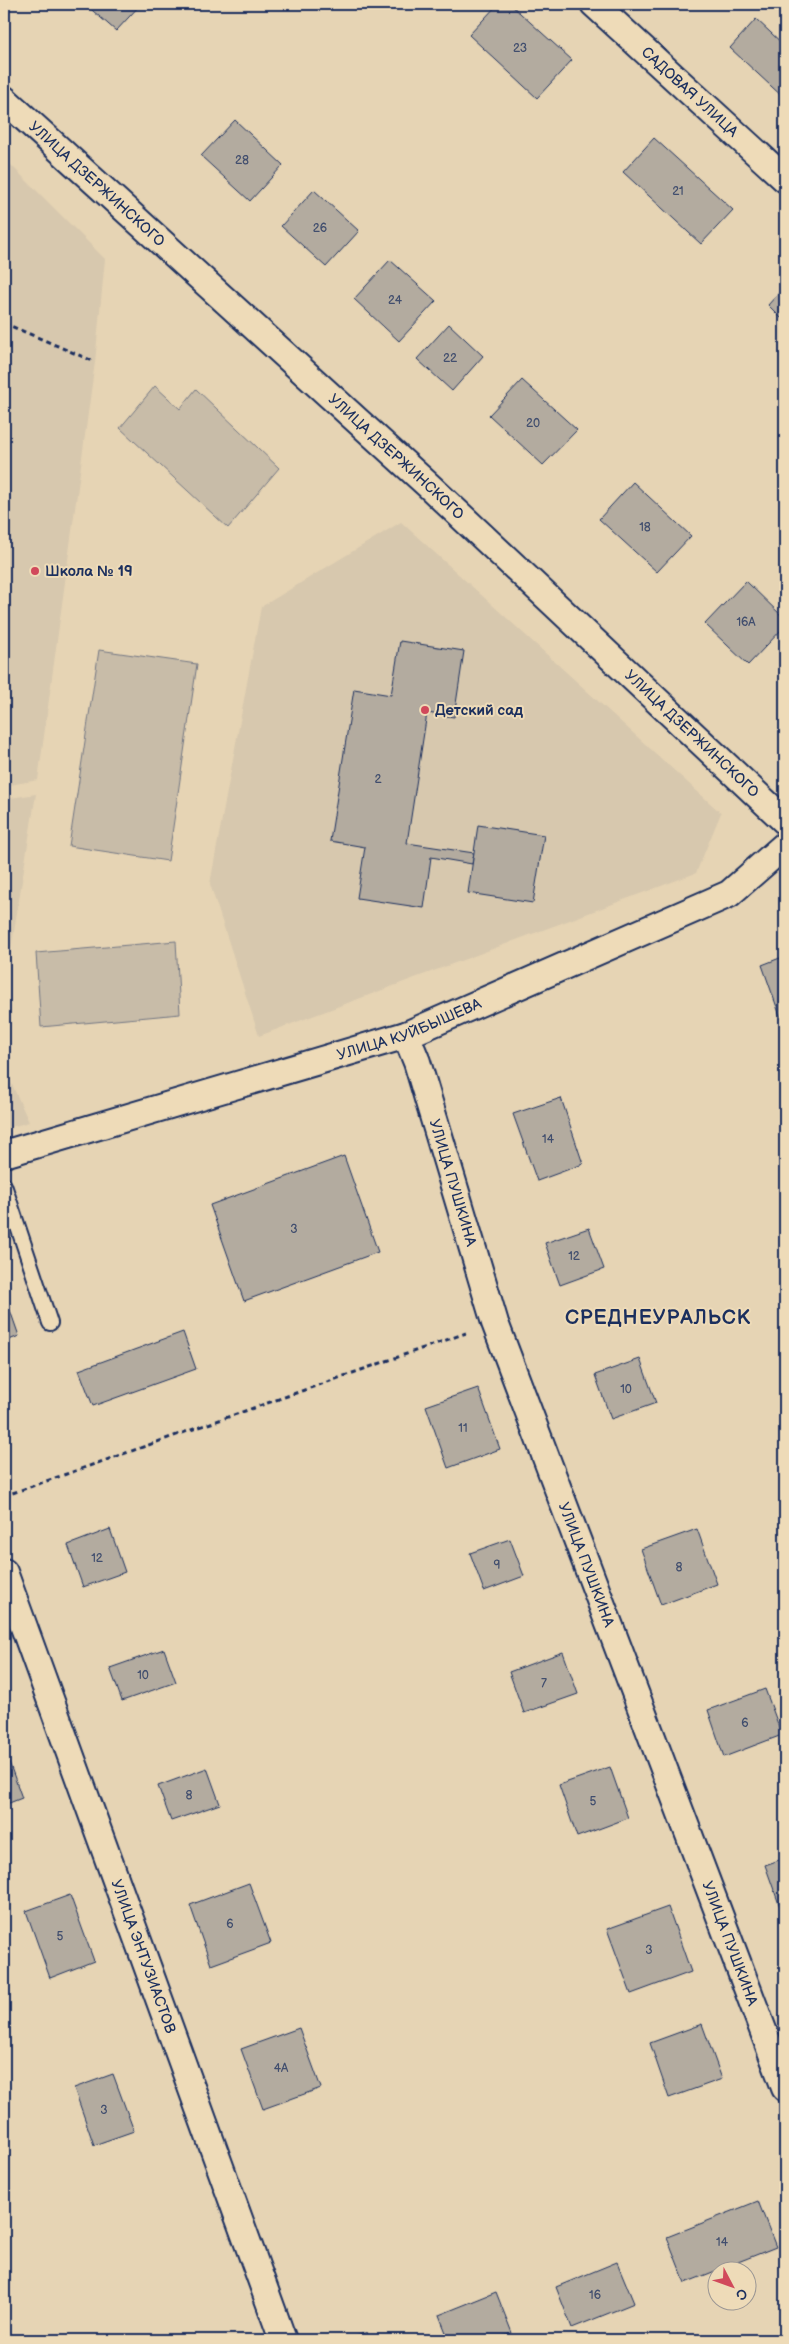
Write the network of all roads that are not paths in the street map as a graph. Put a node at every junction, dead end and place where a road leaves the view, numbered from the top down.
1 (594, 4) edge
2 (4, 99) edge
3 (785, 179) edge
4 (785, 821) edge
5 (785, 844) edge
6 (406, 1035) junction
7 (4, 1154) edge
8 (4, 1186) edge
9 (50, 1323) dead end
10 (4, 1572) edge
11 (785, 2088) edge
12 (283, 2340) edge

1 - 3 street, САДОВАЯ УЛИЦА
2 - 4 street, УЛИЦА ДЗЕРЖИНСКОГО
5 - 6 street, УЛИЦА КУЙБЫШЕВА
6 - 7 street, УЛИЦА КУЙБЫШЕВА
6 - 11 street, УЛИЦА ПУШКИНА
8 - 9 lane
10 - 12 street, УЛИЦА ЭНТУЗИАСТОВ

